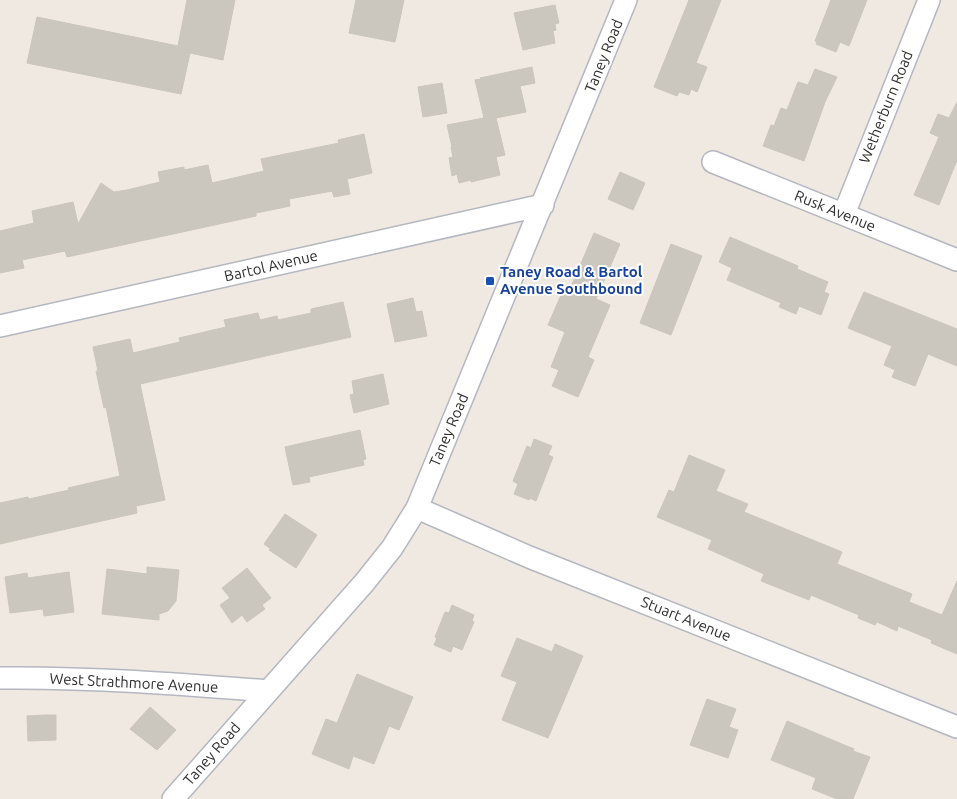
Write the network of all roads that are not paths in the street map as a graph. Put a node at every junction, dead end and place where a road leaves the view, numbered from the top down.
1 (626, 0) edge
2 (929, 0) edge
3 (713, 162) dead end
4 (543, 205) junction
5 (844, 214) junction
6 (957, 260) edge
7 (0, 326) edge
8 (416, 508) junction
9 (0, 678) edge
10 (268, 691) junction
11 (957, 727) edge
12 (173, 799) edge

1 - 4 street, Taney Road
2 - 5 street, Wetherburn Road
3 - 5 street, Rusk Avenue
4 - 7 street, Bartol Avenue
4 - 8 street, Taney Road
5 - 6 street, Rusk Avenue
8 - 10 street, Taney Road
8 - 11 street, Stuart Avenue
9 - 10 street, West Strathmore Avenue
10 - 12 street, Taney Road

